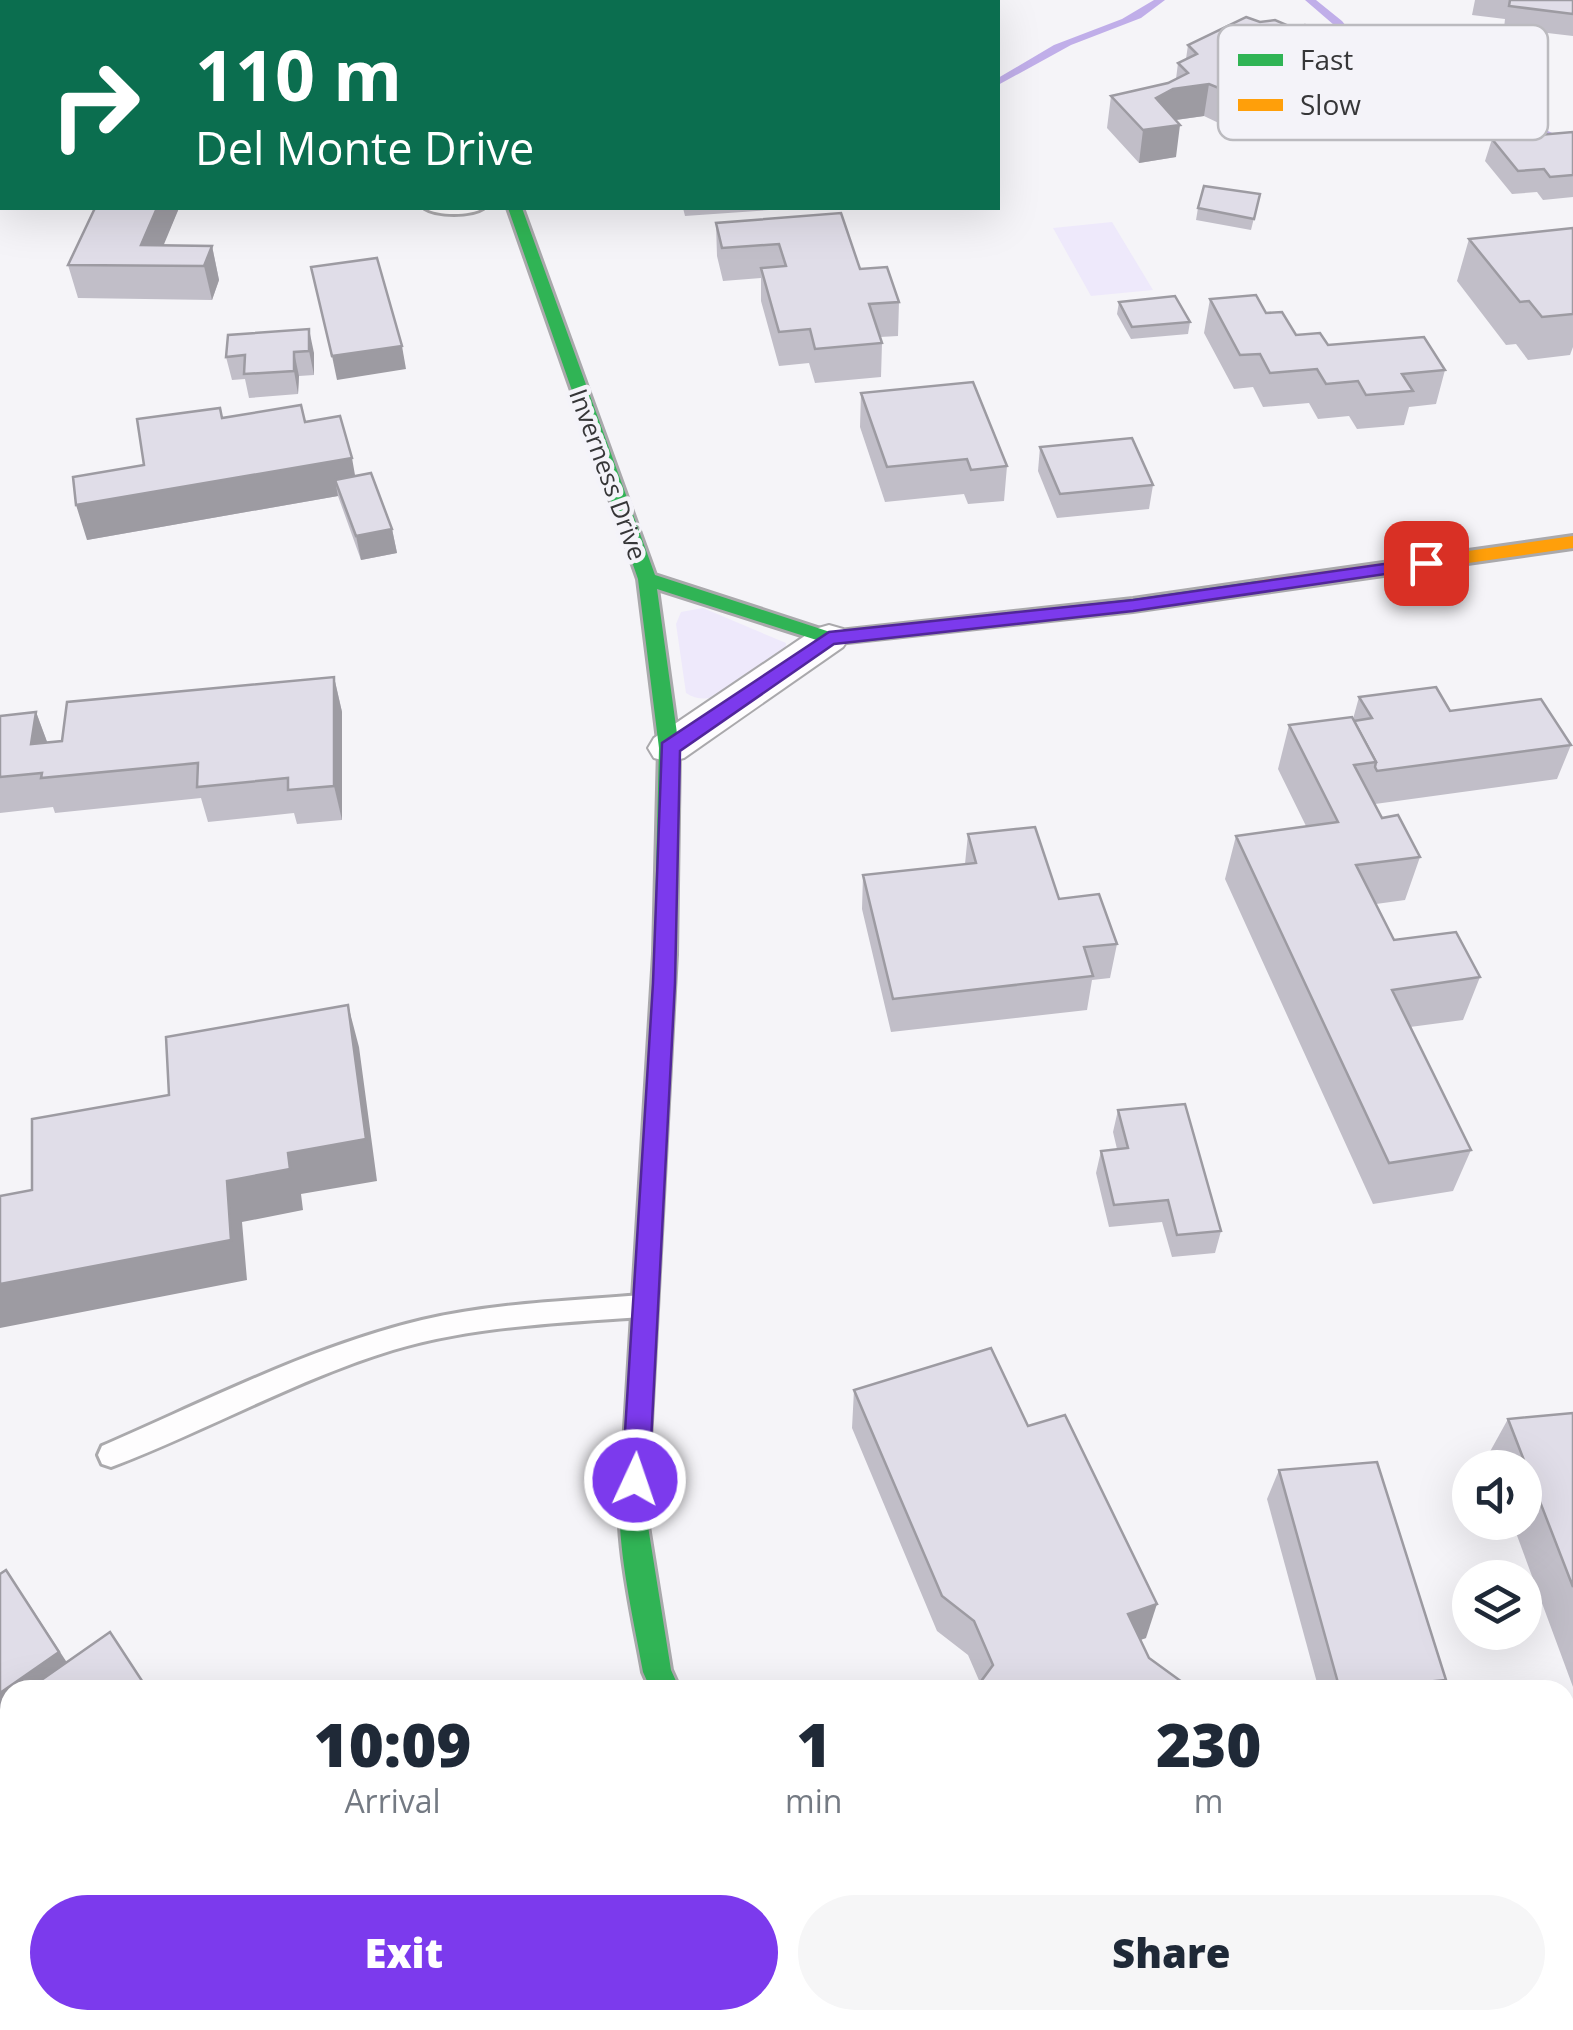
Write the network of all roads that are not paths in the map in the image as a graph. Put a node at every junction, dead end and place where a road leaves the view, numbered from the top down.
1 (516, 210) edge
2 (1573, 542) edge
3 (647, 579) junction
4 (829, 638) junction
5 (670, 748) junction
6 (645, 1306) junction
7 (110, 1455) dead end
8 (661, 1680) edge

1 - 3 street, Inverness Drive
2 - 4 street
3 - 4 street
3 - 5 street, Inverness Drive
4 - 5 street
5 - 6 street, Inverness Drive
6 - 7 lane
6 - 8 street, Inverness Drive

